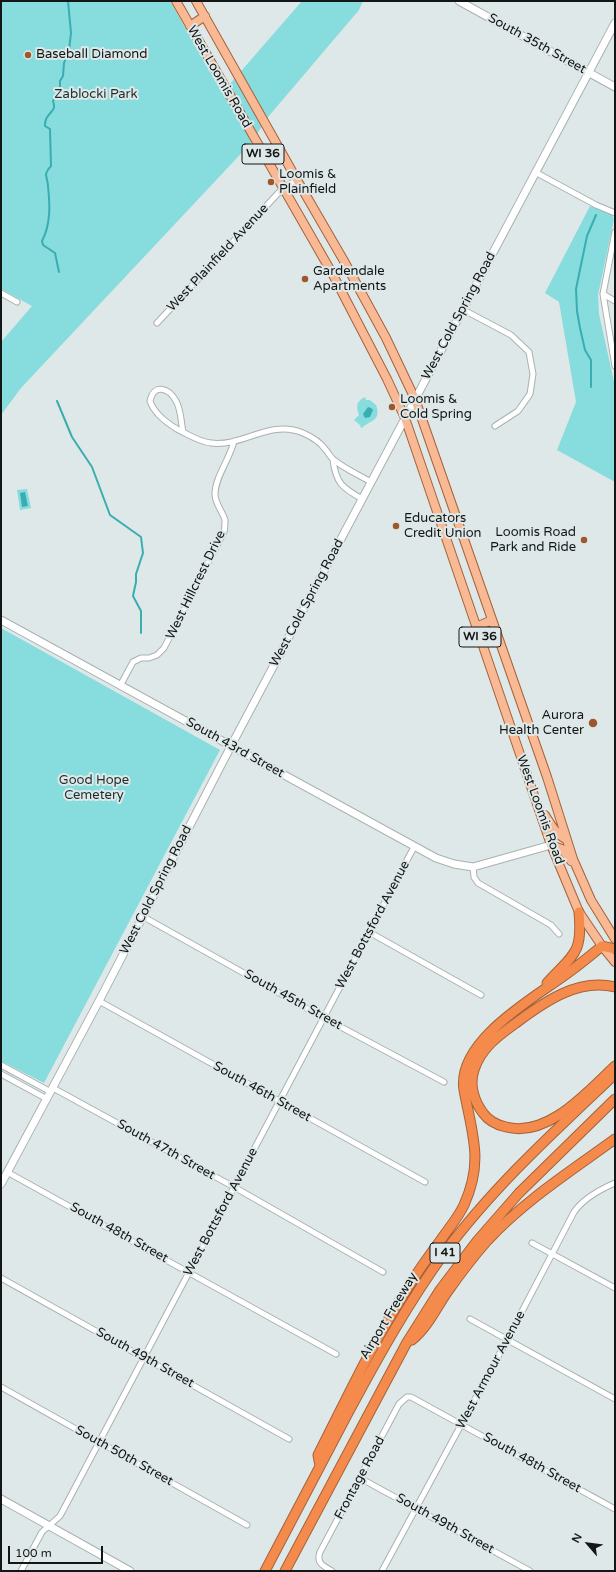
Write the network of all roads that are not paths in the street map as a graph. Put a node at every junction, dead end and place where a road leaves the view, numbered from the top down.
1 (176, 1) edge
2 (196, 1) edge
3 (459, 1) edge
4 (205, 16) junction
5 (615, 23) edge
6 (190, 26) junction
7 (588, 73) junction
8 (615, 87) edge
9 (535, 172) junction
10 (297, 180) junction
11 (283, 188) junction
12 (615, 213) edge
13 (615, 232) edge
14 (1, 293) edge
15 (602, 294) junction
16 (615, 301) edge
17 (17, 302) dead end
18 (462, 308) junction
19 (158, 323) dead end
20 (615, 366) edge
21 (415, 399) junction
22 (405, 418) junction
23 (495, 426) dead end
24 (183, 432) junction
25 (234, 441) junction
26 (334, 460) junction
27 (371, 482) junction
28 (362, 500) junction
29 (1, 620) edge
30 (492, 620) junction
31 (476, 627) junction
32 (120, 686) junction
33 (231, 746) junction
34 (536, 801) junction
35 (566, 839) junction
36 (552, 845) junction
37 (414, 847) junction
38 (472, 867) junction
39 (579, 874) junction
40 (579, 912) junction
41 (142, 916) junction
42 (369, 932) junction
43 (559, 934) dead end
44 (615, 939) edge
45 (602, 946) junction
46 (615, 949) edge
47 (615, 962) edge
48 (615, 987) edge
49 (538, 993) junction
50 (481, 995) dead end
51 (99, 1001) junction
52 (324, 1018) junction
53 (1, 1065) edge
54 (615, 1066) edge
55 (1, 1074) edge
56 (615, 1074) edge
57 (444, 1082) dead end
58 (50, 1093) junction
59 (615, 1099) edge
60 (279, 1102) junction
61 (615, 1139) edge
62 (7, 1172) junction
63 (425, 1182) dead end
64 (615, 1183) edge
65 (1, 1184) edge
66 (234, 1187) junction
67 (532, 1243) dead end
68 (552, 1254) junction
69 (190, 1272) junction
70 (383, 1272) dead end
71 (1, 1278) edge
72 (615, 1288) edge
73 (470, 1319) dead end
74 (507, 1340) junction
75 (406, 1344) junction
76 (336, 1354) dead end
77 (144, 1357) junction
78 (1, 1387) edge
79 (406, 1398) joint
80 (615, 1399) edge
81 (461, 1423) junction
82 (289, 1439) dead end
83 (100, 1442) junction
84 (320, 1466) junction
85 (360, 1478) junction
86 (1, 1499) edge
87 (416, 1508) junction
88 (615, 1509) edge
89 (247, 1525) dead end
90 (49, 1526) junction
91 (21, 1571) edge
92 (130, 1571) edge
93 (265, 1571) edge
94 (285, 1571) edge
95 (332, 1571) edge
96 (382, 1571) edge
97 (530, 1571) edge

1 - 6 main road, West Loomis Road / WI 36
2 - 4 main road, West Loomis Road / WI 36
3 - 7 street, South 35th Street
4 - 6 main road
4 - 10 main road, West Loomis Road / WI 36
5 - 7 street, West Cold Spring Road
6 - 11 main road, West Loomis Road / WI 36
7 - 8 street, South 35th Street
7 - 9 street, West Cold Spring Road
9 - 12 street
9 - 18 street, West Cold Spring Road
10 - 11 street, West Plainfield Avenue
10 - 21 main road, West Loomis Road / WI 36
11 - 19 street, West Plainfield Avenue
11 - 22 main road, West Loomis Road / WI 36
13 - 15 street
14 - 17 street
15 - 16 street
15 - 20 street
18 - 21 street, West Cold Spring Road
18 - 23 street
21 - 22 street, West Cold Spring Road
21 - 30 main road, West Loomis Road / WI 36
22 - 27 street, West Cold Spring Road
22 - 31 main road, West Loomis Road / WI 36
24 - 24 street
24 - 25 street
25 - 26 street
25 - 32 street, West Hillcrest Drive
26 - 27 street
26 - 28 street
27 - 28 street, West Cold Spring Road
28 - 33 street, West Cold Spring Road
29 - 32 street, South 43rd Street
30 - 31 main road
30 - 35 main road, West Loomis Road / WI 36
31 - 34 main road, West Loomis Road / WI 36
32 - 33 street, South 43rd Street
33 - 37 street, South 43rd Street
33 - 41 street, West Cold Spring Road
34 - 35 main road
34 - 36 main road, West Loomis Road / WI 36
35 - 39 main road, West Loomis Road / WI 36
36 - 38 street, South 43rd Street
36 - 39 main road
36 - 40 main road, West Loomis Road / WI 36
37 - 38 street, South 43rd Street
37 - 42 street, West Bottsford Avenue
38 - 43 street
39 - 44 main road, West Loomis Road / WI 36
40 - 45 main road, West Loomis Road / WI 36
40 - 49 highway
41 - 51 street, West Cold Spring Road
41 - 52 street, South 45th Street
42 - 50 street
42 - 52 street, West Bottsford Avenue
45 - 46 highway
45 - 47 main road, West Loomis Road / WI 36
45 - 49 highway
48 - 54 highway
49 - 84 highway
51 - 58 street, West Cold Spring Road
51 - 60 street, South 46th Street
52 - 57 street, South 45th Street
52 - 60 street, West Bottsford Avenue
53 - 58 street
55 - 58 street
56 - 84 highway, Airport Freeway / I 41
58 - 62 street, West Cold Spring Road
58 - 66 street, South 47th Street
59 - 75 highway, I 41
60 - 63 street, South 46th Street
60 - 66 street, West Bottsford Avenue
61 - 75 highway
62 - 65 street, West Cold Spring Road
62 - 69 street, South 48th Street
64 - 68 street, West Armour Avenue
66 - 69 street, West Bottsford Avenue
66 - 70 street, South 47th Street
67 - 68 street
68 - 72 street
68 - 74 street, West Armour Avenue
69 - 76 street, South 48th Street
69 - 77 street, West Bottsford Avenue
71 - 77 street, South 49th Street
73 - 74 street
74 - 80 street
74 - 81 street, West Armour Avenue
75 - 94 highway, I 41
77 - 82 street, South 49th Street
77 - 83 street, West Bottsford Avenue
78 - 83 street, South 50th Street
79 - 81 street, South 48th Street
79 - 85 street, Frontage Road
81 - 87 street, West Armour Avenue
81 - 88 street, South 48th Street
83 - 89 street, South 50th Street
83 - 90 street, West Bottsford Avenue
84 - 93 highway, Airport Freeway / I 41
85 - 87 street, South 49th Street
85 - 95 street, Frontage Road
86 - 90 street
87 - 96 street, West Armour Avenue
87 - 97 street, South 49th Street
90 - 91 street, West Bottsford Avenue
90 - 92 street

